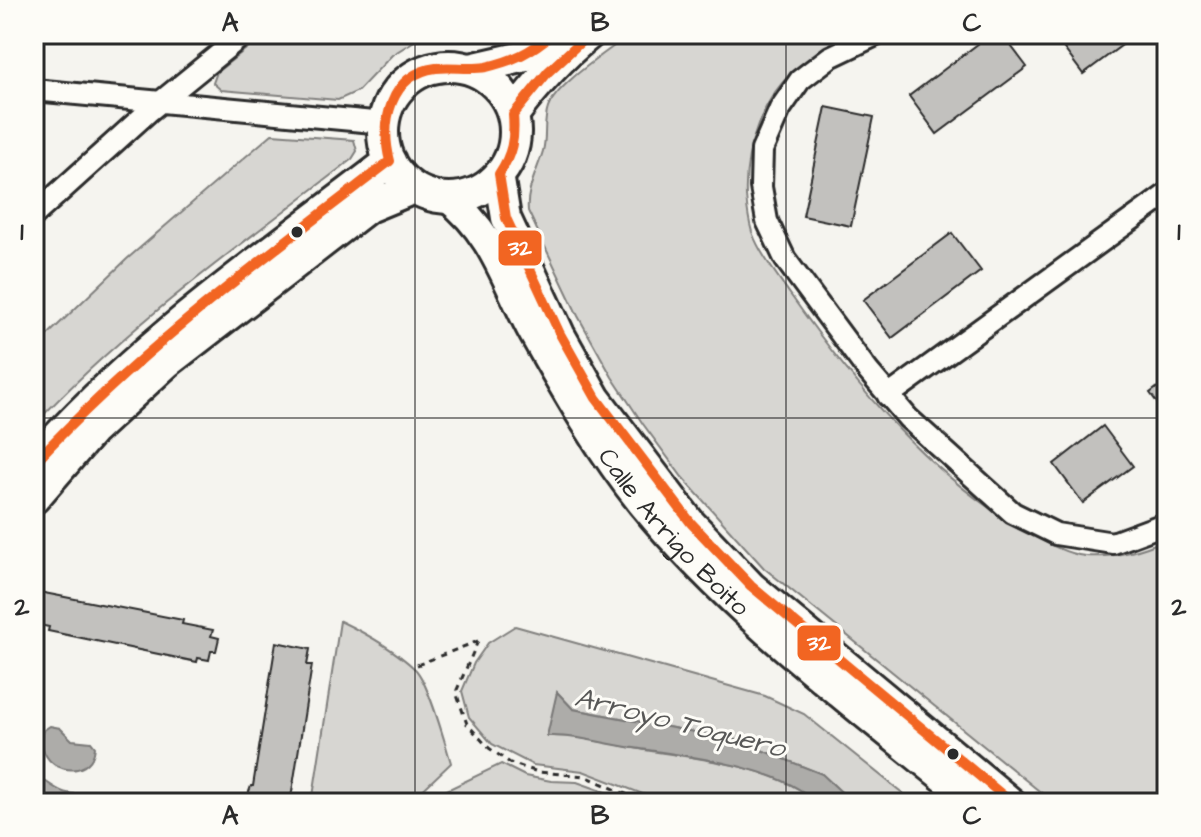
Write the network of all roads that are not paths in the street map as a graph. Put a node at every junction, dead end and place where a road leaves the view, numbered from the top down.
1 (244, 34) edge
2 (552, 34) edge
3 (589, 34) edge
4 (878, 34) edge
5 (470, 69) junction
6 (34, 90) edge
7 (160, 103) junction
8 (513, 115) junction
9 (384, 123) junction
10 (390, 161) junction
11 (499, 174) junction
12 (414, 188) junction
13 (1167, 194) edge
14 (448, 198) junction
15 (34, 215) edge
16 (888, 396) junction
17 (34, 463) edge
18 (34, 498) edge
19 (1167, 523) edge
20 (975, 803) edge
21 (1012, 803) edge

1 - 7 street
2 - 5 main road
3 - 8 main road
4 - 16 street
5 - 8 main road
5 - 9 main road
6 - 7 street
7 - 9 street
7 - 15 street
8 - 11 main road
9 - 10 main road
10 - 12 main road
10 - 17 main road
11 - 14 main road
11 - 21 main road, Calle Arrigo Boito
12 - 14 main road
12 - 18 main road
13 - 16 street
14 - 20 main road, Calle Arrigo Boito
16 - 19 street

